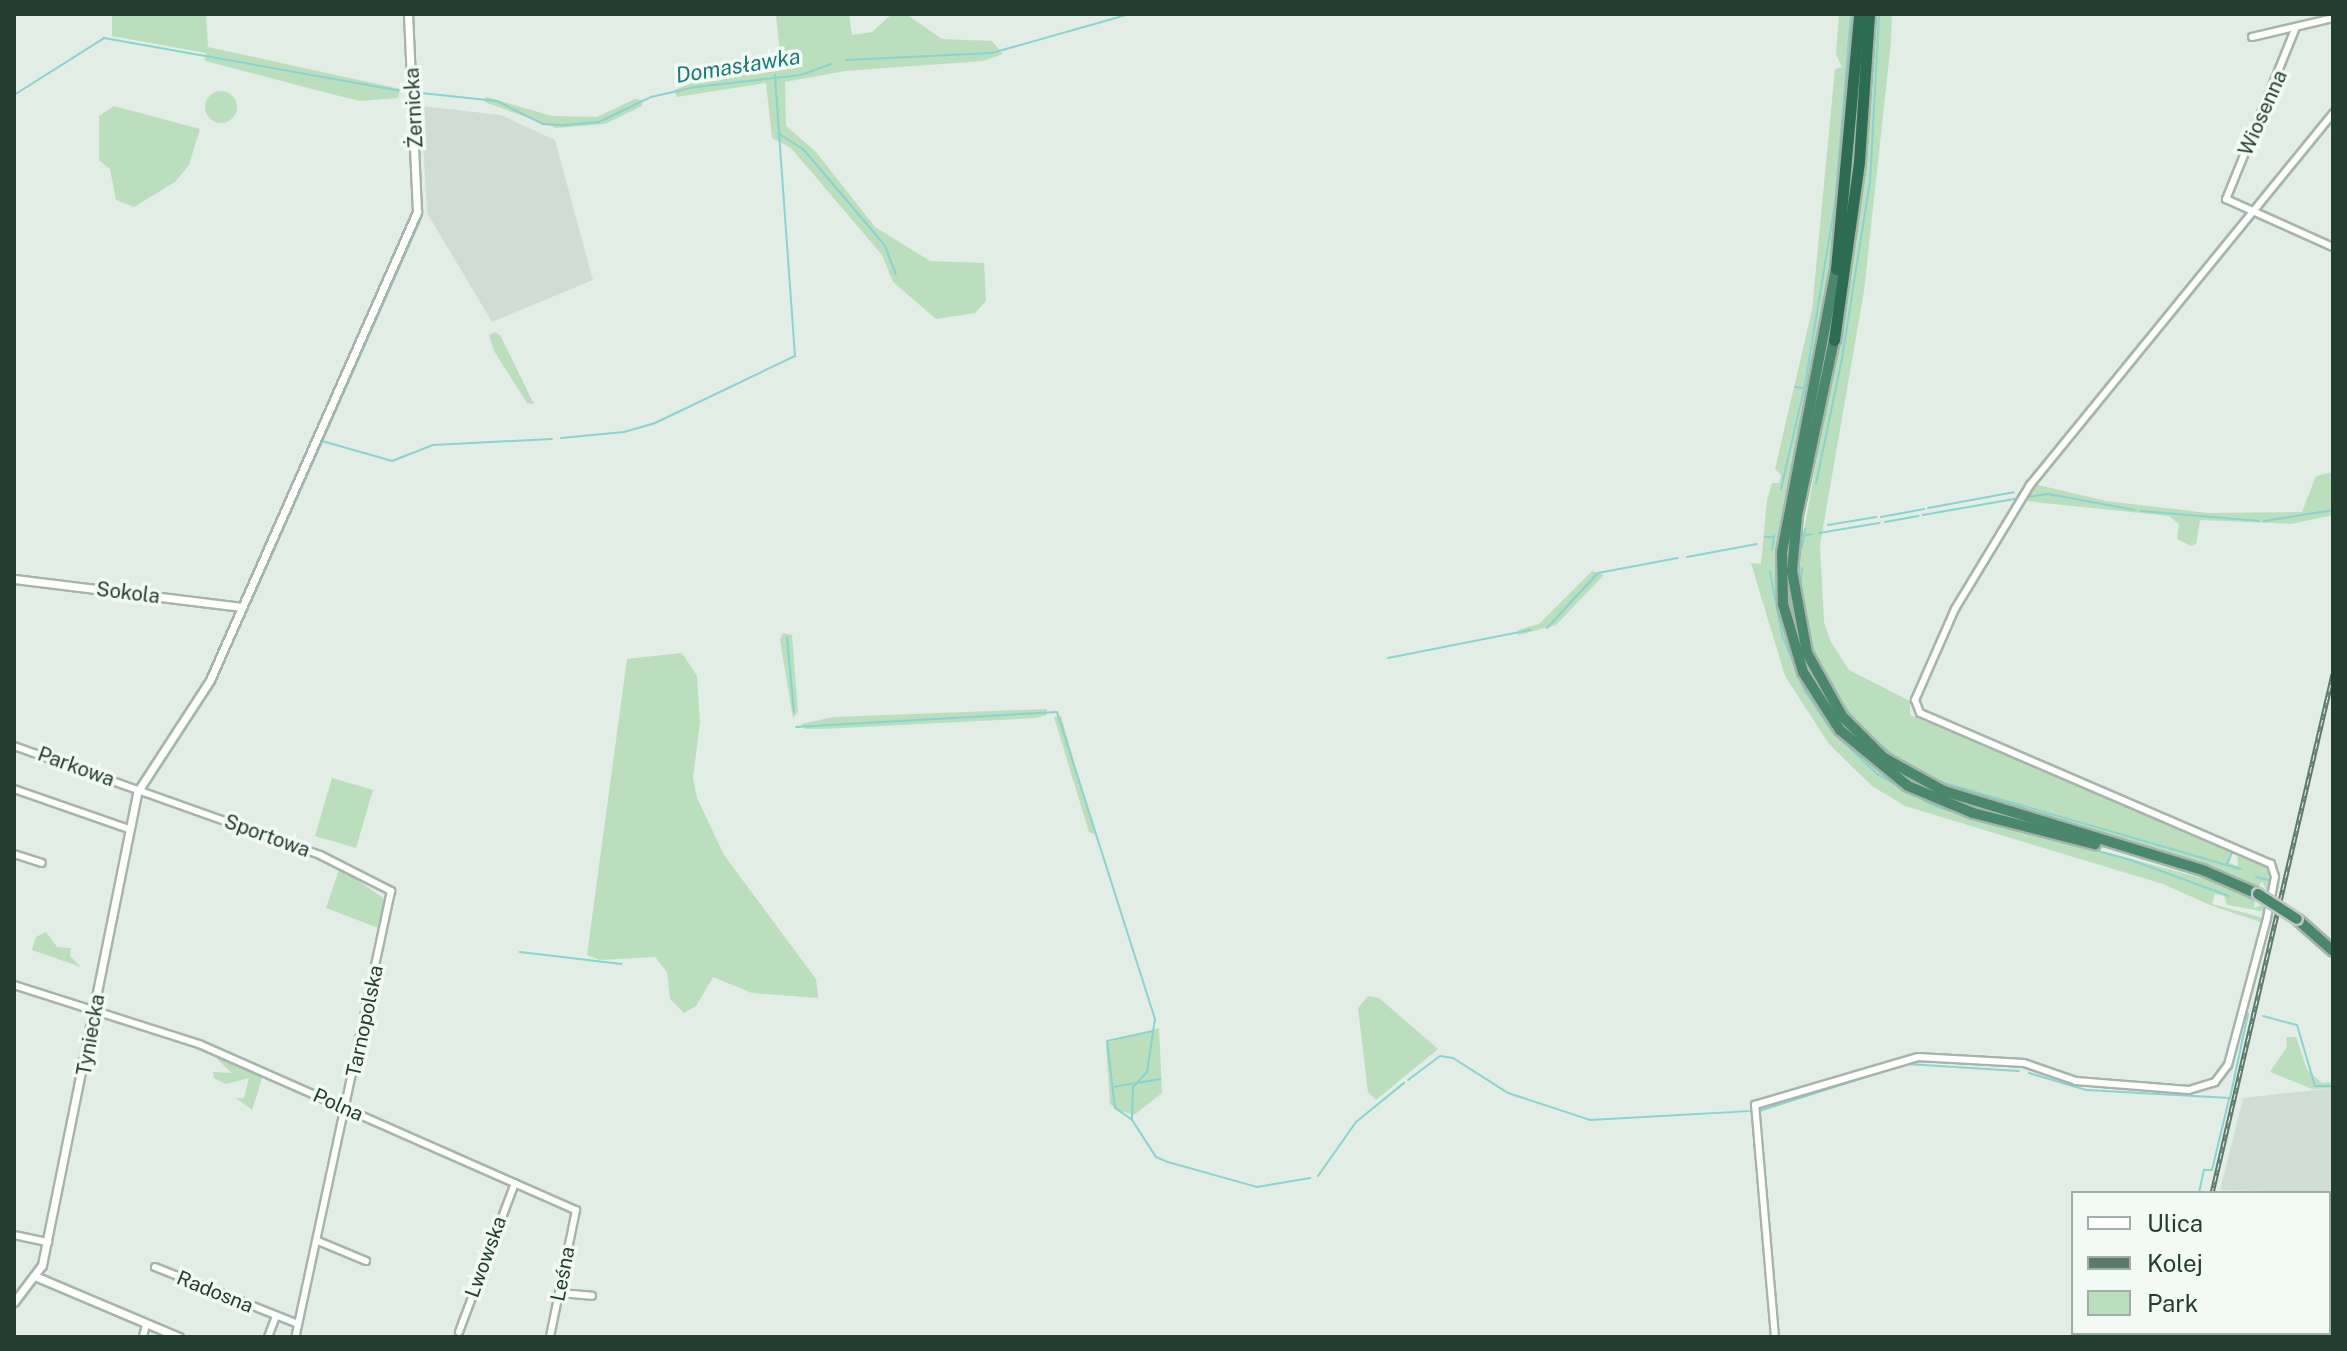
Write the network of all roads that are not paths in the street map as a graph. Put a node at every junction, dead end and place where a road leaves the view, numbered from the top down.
1 (408, 14) edge
2 (1859, 14) edge
3 (1869, 14) edge
4 (2333, 18) edge
5 (2296, 27) junction
6 (2252, 37) dead end
7 (2333, 113) edge
8 (419, 201) joint
9 (2251, 211) junction
10 (2333, 247) edge
11 (1836, 269) joint
12 (1834, 340) joint
13 (14, 579) edge
14 (242, 607) junction
15 (14, 746) edge
16 (14, 789) edge
17 (138, 791) junction
18 (129, 829) junction
19 (14, 854) edge
20 (2156, 857) junction
21 (42, 863) dead end
22 (391, 891) joint
23 (2333, 951) edge
24 (14, 985) edge
25 (97, 1009) junction
26 (347, 1109) junction
27 (515, 1183) junction
28 (576, 1210) joint
29 (14, 1235) edge
30 (318, 1241) junction
31 (48, 1242) junction
32 (366, 1261) dead end
33 (155, 1267) dead end
34 (37, 1277) junction
35 (560, 1293) junction
36 (592, 1296) dead end
37 (14, 1302) edge
38 (276, 1316) junction
39 (146, 1324) junction
40 (298, 1324) junction
41 (459, 1332) dead end
42 (143, 1337) edge
43 (179, 1337) edge
44 (268, 1337) edge
45 (295, 1337) edge
46 (550, 1337) edge
47 (1775, 1337) edge

1 - 8 street, Żernicka
2 - 11 highway
3 - 12 highway
4 - 5 street
5 - 6 street
5 - 9 street, Wiosenna
7 - 9 street
8 - 14 street, Tyniecka
9 - 10 street
9 - 47 street
11 - 20 highway
12 - 20 highway
13 - 14 street, Sokola
14 - 17 street, Tyniecka
15 - 17 street, Parkowa
16 - 18 street
17 - 18 street, Tyniecka
17 - 22 street, Sportowa
18 - 25 street, Tyniecka
19 - 21 street
20 - 23 highway, bridge
22 - 26 street, Tarnopolska
24 - 25 street, Polna
25 - 26 street, Polna
25 - 31 street, Tyniecka
26 - 27 street, Polna
26 - 30 street, Tarnopolska
27 - 28 street, Polna
27 - 41 street, Lwowska
28 - 35 street, Leśna
29 - 31 street
30 - 32 street
30 - 40 street, Tarnopolska
31 - 34 street, Tyniecka
33 - 38 street, Radosna
34 - 37 street
34 - 39 street
35 - 36 street
35 - 46 street, Leśna
38 - 40 street, Radosna
38 - 44 street, Radosna
39 - 42 street
39 - 43 street
40 - 45 street, Tarnopolska

